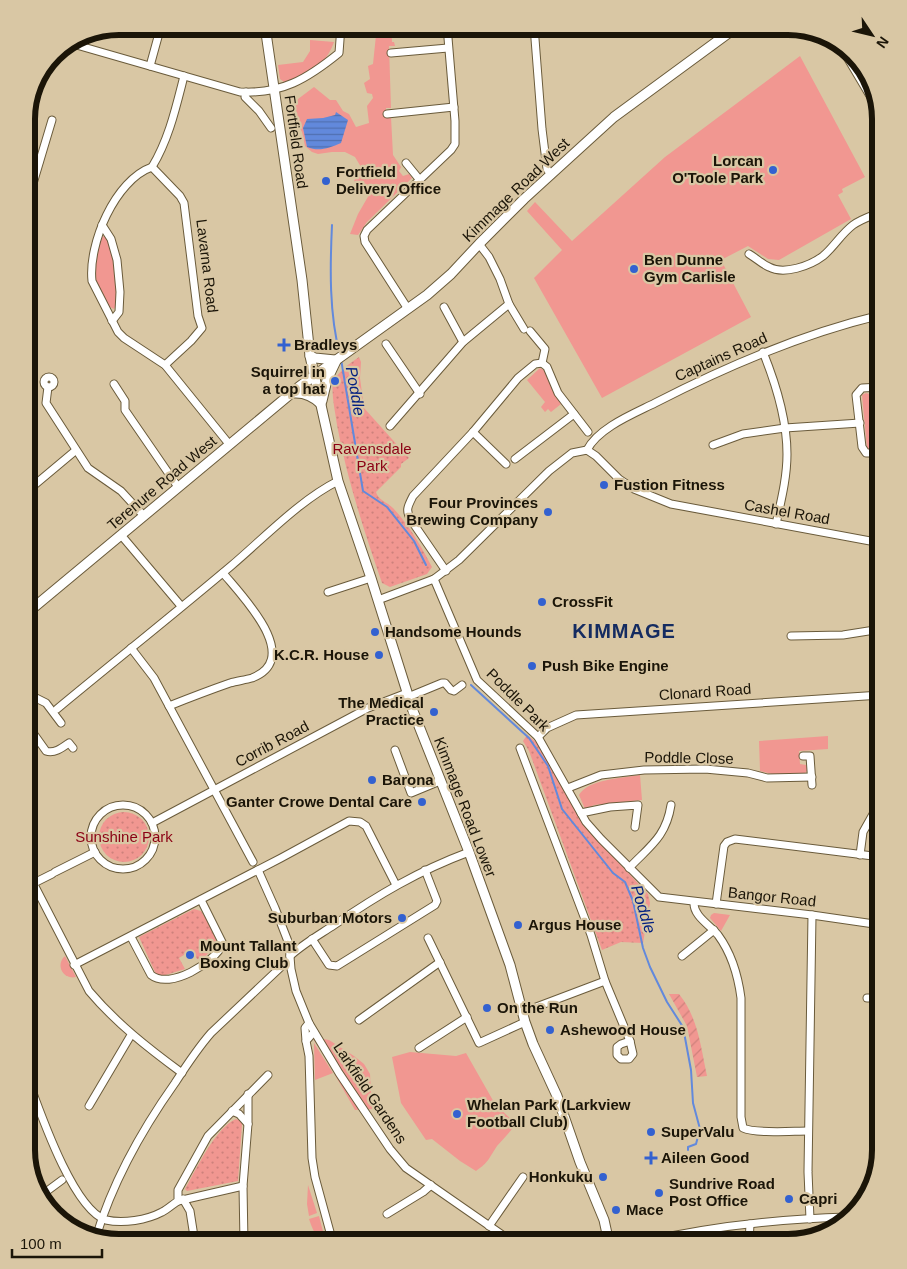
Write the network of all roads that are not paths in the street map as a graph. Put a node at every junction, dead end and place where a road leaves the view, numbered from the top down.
1 (159, 35) edge
2 (266, 35) edge
3 (341, 35) edge
4 (447, 35) edge
5 (535, 35) edge
6 (726, 35) edge
7 (78, 45) edge
8 (448, 48) junction
9 (392, 53) dead end
10 (150, 66) junction
11 (184, 76) junction
12 (274, 90) junction
13 (246, 92) junction
14 (454, 107) junction
15 (387, 114) dead end
16 (52, 120) dead end
17 (271, 128) dead end
18 (35, 161) edge
19 (40, 162) junction
20 (406, 163) dead end
21 (152, 167) junction
22 (551, 175) junction
23 (35, 178) edge
24 (419, 179) junction
25 (872, 215) edge
26 (102, 224) junction
27 (479, 244) junction
28 (485, 252) junction
29 (750, 254) dead end
30 (468, 255) junction
31 (508, 304) junction
32 (444, 307) dead end
33 (408, 308) junction
34 (872, 317) edge
35 (112, 320) junction
36 (463, 342) junction
37 (386, 344) dead end
38 (763, 352) junction
39 (310, 356) junction
40 (339, 357) junction
41 (542, 363) junction
42 (165, 365) junction
43 (315, 374) junction
44 (114, 384) dead end
45 (48, 387) dead end
46 (872, 387) edge
47 (293, 393) junction
48 (420, 394) junction
49 (321, 404) junction
50 (574, 414) junction
51 (860, 423) junction
52 (390, 426) dead end
53 (785, 428) junction
54 (473, 432) junction
55 (588, 432) dead end
56 (229, 444) junction
57 (712, 445) dead end
58 (587, 450) junction
59 (76, 451) junction
60 (872, 453) edge
61 (516, 459) dead end
62 (506, 464) dead end
63 (338, 481) junction
64 (35, 485) edge
65 (178, 487) junction
66 (144, 516) junction
67 (776, 524) junction
68 (121, 535) junction
69 (872, 541) edge
70 (446, 571) junction
71 (223, 573) junction
72 (371, 578) junction
73 (434, 579) junction
74 (328, 592) dead end
75 (378, 600) junction
76 (181, 606) junction
77 (35, 607) edge
78 (872, 630) edge
79 (791, 636) dead end
80 (131, 648) junction
81 (462, 685) dead end
82 (407, 695) junction
83 (872, 696) edge
84 (35, 699) edge
85 (169, 706) junction
86 (57, 709) dead end
87 (61, 723) dead end
88 (35, 736) edge
89 (538, 737) junction
90 (73, 748) dead end
91 (520, 748) dead end
92 (394, 750) dead end
93 (803, 756) dead end
94 (812, 776) junction
95 (440, 781) junction
96 (812, 785) dead end
97 (568, 788) junction
98 (214, 789) junction
99 (671, 805) dead end
100 (581, 813) junction
101 (872, 816) edge
102 (152, 823) junction
103 (636, 827) dead end
104 (95, 852) junction
105 (469, 852) junction
106 (860, 855) junction
107 (872, 856) edge
108 (253, 862) dead end
109 (628, 868) junction
110 (258, 870) junction
111 (425, 870) junction
112 (35, 882) edge
113 (396, 884) junction
114 (35, 894) edge
115 (659, 897) joint
116 (201, 900) junction
117 (694, 902) junction
118 (716, 904) junction
119 (812, 915) junction
120 (872, 924) edge
121 (714, 930) junction
122 (131, 937) junction
123 (428, 938) dead end
124 (312, 939) junction
125 (290, 956) junction
126 (682, 956) dead end
127 (440, 962) junction
128 (74, 965) junction
129 (283, 965) dead end
130 (605, 981) junction
131 (867, 998) dead end
132 (872, 998) edge
133 (522, 1012) junction
134 (467, 1017) junction
135 (359, 1020) dead end
136 (525, 1022) junction
137 (309, 1023) junction
138 (314, 1032) junction
139 (131, 1035) junction
140 (306, 1041) junction
141 (630, 1041) dead end
142 (419, 1048) dead end
143 (182, 1073) junction
144 (268, 1075) dead end
145 (248, 1094) junction
146 (35, 1097) edge
147 (90, 1106) dead end
148 (232, 1111) junction
149 (248, 1124) junction
150 (808, 1131) junction
151 (523, 1178) dead end
152 (62, 1180) dead end
153 (431, 1185) junction
154 (244, 1186) junction
155 (46, 1192) edge
156 (181, 1200) junction
157 (387, 1214) dead end
158 (102, 1217) junction
159 (838, 1218) edge
160 (810, 1219) junction
161 (750, 1224) junction
162 (489, 1226) junction
163 (98, 1231) edge
164 (194, 1234) edge
165 (244, 1234) edge
166 (331, 1234) edge
167 (501, 1234) edge
168 (607, 1234) edge
169 (681, 1234) edge
170 (749, 1234) edge

1 - 10 street
2 - 12 main road
3 - 12 street
4 - 8 street
5 - 22 street
6 - 22 main road, Kimmage Road West
7 - 10 street, Fortfield Road
8 - 9 street
8 - 14 street
10 - 11 street, Fortfield Road
11 - 13 street, Fortfield Road
11 - 21 street
12 - 13 street, Fortfield Road
12 - 39 main road, Fortfield Road
13 - 17 street
14 - 15 street
14 - 24 street
16 - 19 street
18 - 19 street
19 - 23 street
20 - 24 street
21 - 26 street
21 - 42 street, Lavarna Road
22 - 27 main road, Kimmage Road West
24 - 33 street
25 - 29 street
26 - 35 street
26 - 35 street
27 - 28 street
27 - 30 main road, Kimmage Road West
28 - 30 street
28 - 31 street
30 - 33 main road, Kimmage Road West
31 - 36 street
31 - 41 street
32 - 36 street
33 - 40 main road, Kimmage Road West
34 - 38 street, Captains Road
35 - 42 street
36 - 48 street
37 - 48 street
38 - 53 street
38 - 58 street, Captains Road
39 - 40 main road
39 - 43 main road, Fortfield Road
40 - 43 main road, Kimmage Road West
40 - 49 main road
41 - 50 street
41 - 54 street
42 - 56 street
43 - 47 main road, Terenure Road West
43 - 49 main road, Kimmage Road Lower
44 - 65 street
45 - 59 street
46 - 51 street
47 - 49 main road
47 - 56 main road, Terenure Road West
48 - 52 street
49 - 63 main road, Kimmage Road Lower
50 - 55 street
50 - 61 street
51 - 53 street
51 - 60 street
53 - 57 street
53 - 67 street
54 - 62 street
54 - 70 street
56 - 65 main road, Terenure Road West
58 - 67 street, Cashel Road
58 - 70 street
59 - 64 street
59 - 66 street
63 - 71 street
63 - 72 main road, Kimmage Road Lower
65 - 66 main road, Terenure Road West
66 - 68 main road, Terenure Road West
67 - 69 street, Cashel Road
68 - 76 street
68 - 77 main road, Terenure Road West
70 - 73 street
71 - 76 street
71 - 85 street
72 - 74 street
72 - 75 main road, Kimmage Road Lower
73 - 75 street
73 - 89 street, Poddle Park
75 - 82 main road, Kimmage Road Lower
76 - 80 street
78 - 79 street
80 - 85 street
80 - 86 street
81 - 82 street, Corrib Road
82 - 95 main road, Kimmage Road Lower
82 - 98 street, Corrib Road
83 - 89 street, Clonard Road
84 - 87 street
85 - 98 street
88 - 90 street
89 - 97 street, Poddle Park
91 - 130 street
92 - 95 street
93 - 94 street
94 - 96 street
94 - 97 street, Poddle Close
95 - 105 main road, Kimmage Road Lower
97 - 100 street, Poddle Park
98 - 102 street, Corrib Road
98 - 108 street
99 - 109 street
100 - 103 street
100 - 109 street, Poddle Park
101 - 106 street
102 - 104 street
102 - 104 street
104 - 112 street
105 - 111 street
105 - 133 main road, Kimmage Road Lower
106 - 107 street
106 - 118 street
109 - 115 street, Poddle Park
110 - 113 street
110 - 116 street
110 - 125 street, Larkfield Gardens
111 - 113 street
111 - 124 street
113 - 124 street
114 - 128 street
115 - 117 street, Bangor Road
116 - 122 street
116 - 122 street
117 - 118 street, Bangor Road
117 - 121 street
118 - 119 street, Bangor Road
119 - 120 street, Bangor Road
119 - 150 street
121 - 126 street
121 - 150 street
122 - 128 street
123 - 127 street
124 - 125 street
125 - 137 street, Larkfield Gardens
127 - 134 street
127 - 135 street
128 - 139 street
129 - 143 street
130 - 133 street
130 - 141 street
131 - 132 street
133 - 136 main road, Kimmage Road Lower
134 - 136 street
134 - 142 street
136 - 168 main road, Kimmage Road Lower
137 - 138 street, Larkfield Gardens
137 - 140 street
138 - 140 street
138 - 153 street, Larkfield Gardens
139 - 143 street
139 - 147 street
140 - 166 street
143 - 158 street
144 - 145 street
145 - 148 street
145 - 149 street
146 - 158 street
148 - 149 street
148 - 156 street
149 - 154 street
150 - 160 street
151 - 162 street
152 - 155 street
153 - 157 street
153 - 162 street, Larkfield Gardens
154 - 156 street
154 - 165 street
156 - 158 street
156 - 164 street
158 - 163 street
159 - 160 street
160 - 161 street
161 - 169 street
161 - 170 street
162 - 167 street, Larkfield Gardens

